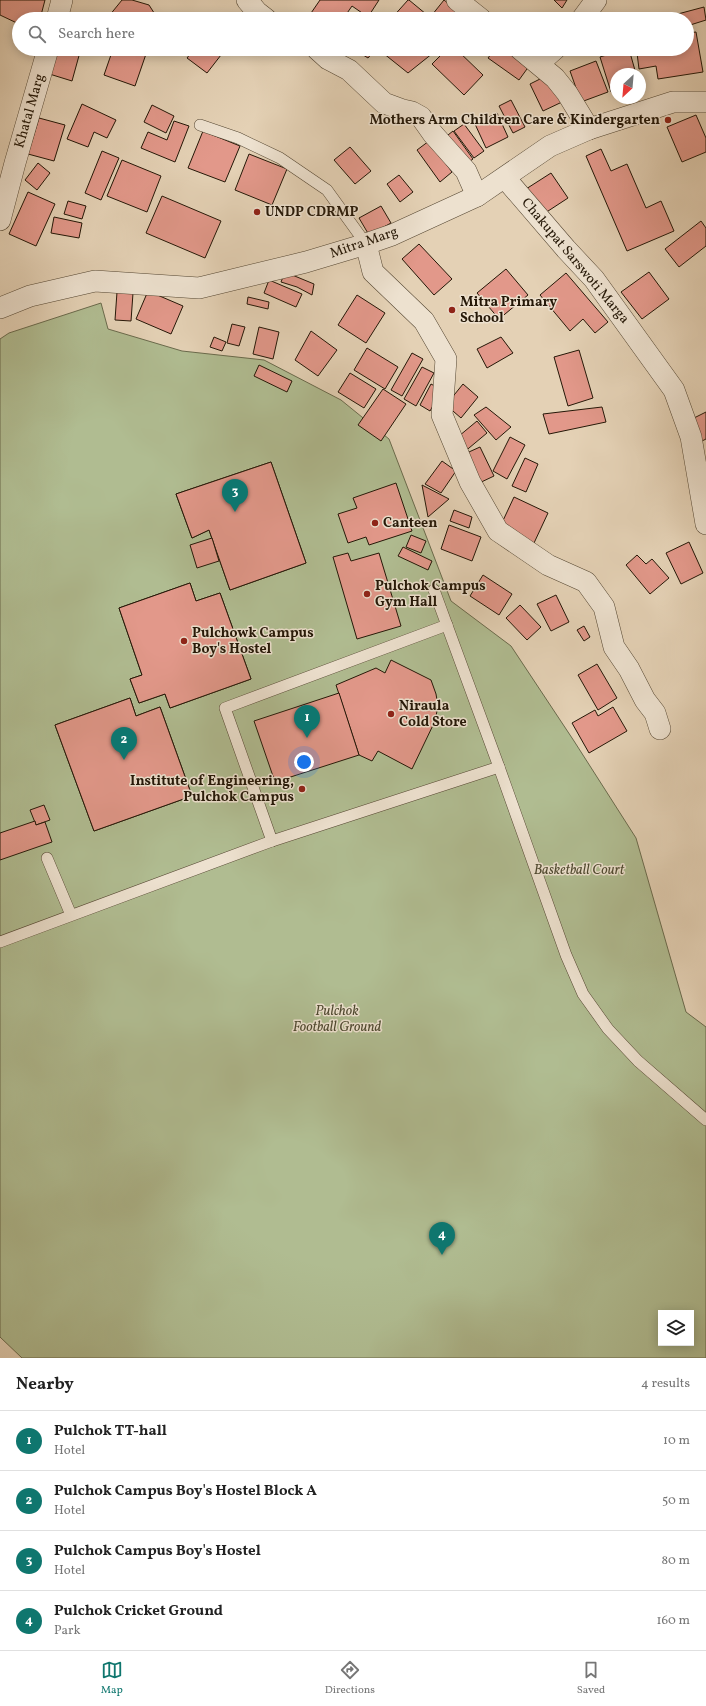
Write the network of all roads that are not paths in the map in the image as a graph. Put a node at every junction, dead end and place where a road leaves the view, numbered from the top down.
1 (62, 0) edge
2 (247, 0) edge
3 (457, 0) edge
4 (596, 0) edge
5 (59, 12) edge
6 (257, 12) edge
7 (472, 12) edge
8 (587, 12) edge
9 (45, 56) edge
10 (325, 56) edge
11 (530, 56) edge
12 (547, 56) edge
13 (539, 63) junction
14 (706, 102) edge
15 (200, 125) dead end
16 (589, 129) junction
17 (7, 160) edge
18 (505, 178) junction
19 (477, 196) junction
20 (0, 220) edge
21 (366, 244) junction
22 (0, 308) edge
23 (706, 524) edge
24 (434, 590) dead end
25 (448, 625) junction
26 (660, 729) dead end
27 (499, 767) junction
28 (272, 841) junction
29 (46, 858) dead end
30 (71, 915) junction
31 (0, 942) edge
32 (706, 1120) edge

1 - 5 street
2 - 6 street
3 - 7 street
4 - 8 street
9 - 17 street, Khatal Marg
10 - 19 street
11 - 13 street
12 - 13 street
13 - 16 street
14 - 16 street, Mitra Marg
15 - 21 lane
16 - 18 street, Mitra Marg
17 - 20 street, Khatal Marg
18 - 19 street, Mitra Marg
18 - 23 street, Chakupat Sarswoti Marga
19 - 21 street, Mitra Marg
21 - 22 street, Mitra Marg
21 - 26 street
24 - 25 lane
25 - 27 lane
25 - 28 lane
27 - 28 lane
27 - 32 lane
28 - 30 lane
29 - 30 lane
30 - 31 lane

